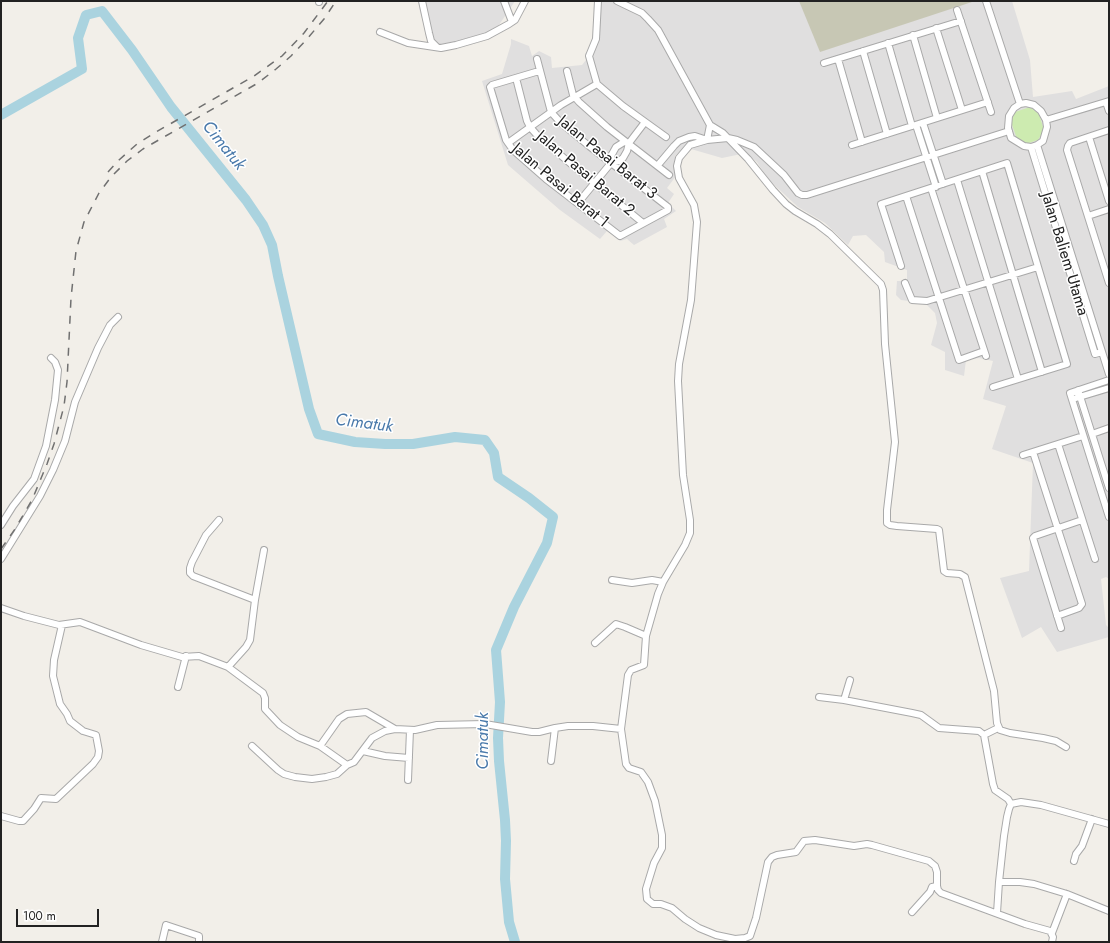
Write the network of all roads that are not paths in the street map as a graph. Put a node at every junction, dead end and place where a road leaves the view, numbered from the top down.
1 (422, 1) edge
2 (504, 1) edge
3 (525, 1) edge
4 (598, 1) edge
5 (617, 1) edge
6 (986, 1) edge
7 (957, 10) dead end
8 (961, 21) junction
9 (512, 22) junction
10 (936, 28) junction
11 (380, 32) dead end
12 (913, 35) junction
13 (888, 43) junction
14 (437, 48) junction
15 (864, 51) junction
16 (537, 59) dead end
17 (838, 59) junction
18 (824, 63) dead end
19 (539, 71) junction
20 (567, 71) dead end
21 (516, 78) junction
22 (597, 84) junction
23 (575, 96) junction
24 (988, 102) junction
25 (1108, 102) edge
26 (1020, 104) junction
27 (962, 110) junction
28 (1109, 111) edge
29 (551, 112) junction
30 (991, 112) dead end
31 (937, 118) junction
32 (1046, 120) junction
33 (645, 122) junction
34 (923, 123) junction
35 (710, 125) junction
36 (914, 126) junction
37 (530, 127) junction
38 (1109, 130) edge
39 (1009, 132) junction
40 (887, 134) junction
41 (666, 137) dead end
42 (1090, 137) junction
43 (728, 138) junction
44 (707, 140) junction
45 (629, 142) junction
46 (862, 142) junction
47 (508, 143) junction
48 (852, 145) dead end
49 (1034, 146) junction
50 (934, 155) junction
51 (926, 157) junction
52 (611, 163) junction
53 (658, 165) junction
54 (982, 171) junction
55 (669, 175) dead end
56 (957, 180) junction
57 (594, 183) junction
58 (942, 184) junction
59 (933, 187) junction
60 (906, 196) junction
61 (1109, 201) edge
62 (578, 203) junction
63 (1109, 209) edge
64 (1088, 216) junction
65 (643, 223) junction
66 (901, 266) dead end
67 (1038, 267) junction
68 (1013, 275) junction
69 (906, 283) dead end
70 (988, 283) junction
71 (1109, 283) edge
72 (964, 290) junction
73 (939, 298) junction
74 (118, 317) dead end
75 (51, 358) dead end
76 (1042, 372) junction
77 (1109, 374) edge
78 (1018, 379) junction
79 (1109, 380) edge
80 (993, 387) dead end
81 (1109, 388) edge
82 (1078, 390) junction
83 (1080, 397) junction
84 (1072, 400) junction
85 (1109, 428) edge
86 (1092, 434) junction
87 (1083, 436) junction
88 (1058, 444) junction
89 (1033, 452) junction
90 (1023, 455) dead end
91 (1109, 488) edge
92 (1109, 516) edge
93 (219, 520) dead end
94 (1082, 520) junction
95 (1, 525) edge
96 (1057, 528) junction
97 (264, 550) dead end
98 (1, 559) edge
99 (1095, 559) dead end
100 (612, 580) dead end
101 (662, 582) junction
102 (255, 600) junction
103 (1, 608) edge
104 (1057, 616) junction
105 (62, 625) junction
106 (1061, 628) dead end
107 (646, 636) junction
108 (595, 643) dead end
109 (186, 656) junction
110 (228, 667) junction
111 (850, 680) dead end
112 (178, 687) dead end
113 (819, 697) dead end
114 (844, 700) junction
115 (555, 728) junction
116 (998, 728) junction
117 (395, 729) junction
118 (621, 729) junction
119 (410, 730) junction
120 (984, 735) junction
121 (252, 746) dead end
122 (320, 746) junction
123 (1066, 747) dead end
124 (363, 751) junction
125 (409, 758) junction
126 (551, 761) dead end
127 (347, 765) junction
128 (408, 780) dead end
129 (1011, 804) junction
130 (1, 816) edge
131 (1092, 819) junction
132 (1109, 824) edge
133 (1074, 861) dead end
134 (999, 882) junction
135 (937, 886) junction
136 (1067, 894) junction
137 (1109, 911) edge
138 (912, 912) dead end
139 (997, 913) junction
140 (1052, 933) junction
141 (162, 942) edge
142 (199, 942) edge
143 (1052, 942) edge

1 - 14 street
2 - 9 street
3 - 9 street
4 - 22 street
5 - 35 street
6 - 26 street
7 - 8 street
8 - 10 street
8 - 24 street
9 - 14 street
10 - 12 street
10 - 27 street
11 - 14 street
12 - 13 street
12 - 31 street
13 - 15 street
13 - 36 street
15 - 17 street
15 - 40 street
16 - 19 street, Jalan Pasai Barat 3
17 - 18 street
17 - 46 street
19 - 21 street
19 - 29 street, Jalan Pasai Barat 3
20 - 23 street
21 - 37 street, Jalan Pasai Barat 2
21 - 47 street, Jalan Pasai Barat 1
22 - 23 street
22 - 33 street
23 - 29 street
23 - 45 street
24 - 27 street
24 - 30 street
25 - 28 street
25 - 32 street
26 - 32 street
26 - 39 street
27 - 31 street
29 - 37 street
29 - 52 street, Jalan Pasai Barat 3
31 - 34 street
32 - 49 street
33 - 41 street
33 - 45 street
34 - 36 street
34 - 50 street
35 - 43 street
35 - 44 street
36 - 40 street
36 - 51 street
37 - 47 street
37 - 57 street, Jalan Pasai Barat 2
38 - 42 street
39 - 49 street
39 - 50 street
40 - 46 street
42 - 61 street
42 - 64 street
43 - 44 street
43 - 51 street
43 - 116 street
44 - 53 street
44 - 101 street
45 - 52 street
45 - 52 street
45 - 53 street
46 - 48 street
47 - 62 street, Jalan Pasai Barat 1
49 - 77 street, Jalan Baliem Utama
50 - 51 street
50 - 58 street
51 - 59 street
52 - 57 street
52 - 65 street, Jalan Pasai Barat 3
53 - 55 street
54 - 56 street
54 - 67 street
54 - 68 street
56 - 58 street
56 - 70 street
57 - 62 street
57 - 65 street, Jalan Pasai Barat 2
58 - 59 street
59 - 60 street
59 - 72 street
60 - 66 street
60 - 73 street
62 - 65 street, Jalan Pasai Barat 1
63 - 64 street
64 - 71 street
67 - 68 street
67 - 76 street
68 - 70 street
68 - 76 street
69 - 73 street
70 - 72 street
70 - 78 street
72 - 73 street
72 - 73 street
74 - 98 street
75 - 95 street
76 - 78 street
78 - 80 street
79 - 82 street
81 - 83 street
82 - 83 street
82 - 84 street
83 - 84 street
83 - 86 street
84 - 87 street
85 - 86 street
86 - 91 street
87 - 88 street
87 - 92 street
88 - 89 street
88 - 94 street
89 - 90 street
89 - 96 street
93 - 102 street
94 - 96 street
94 - 99 street
96 - 104 street
96 - 104 street
97 - 102 street
100 - 101 street
101 - 107 street
102 - 110 street
103 - 105 street
104 - 106 street
105 - 109 street
105 - 130 street
107 - 108 street
107 - 118 street
109 - 110 street
109 - 112 street
110 - 122 street
111 - 114 street
113 - 114 street
114 - 120 street
115 - 118 street
115 - 119 street
115 - 126 street
116 - 120 street
116 - 123 street
117 - 119 street
117 - 122 street
117 - 124 street
118 - 135 street
119 - 125 street
120 - 129 street
121 - 127 street
122 - 127 street
124 - 125 street
124 - 127 street
125 - 128 street
129 - 131 street
129 - 134 street
131 - 132 street
131 - 133 street
134 - 136 street
134 - 139 street
135 - 138 street
135 - 139 street
136 - 137 street
136 - 140 street
139 - 140 street
140 - 143 street
141 - 142 street

